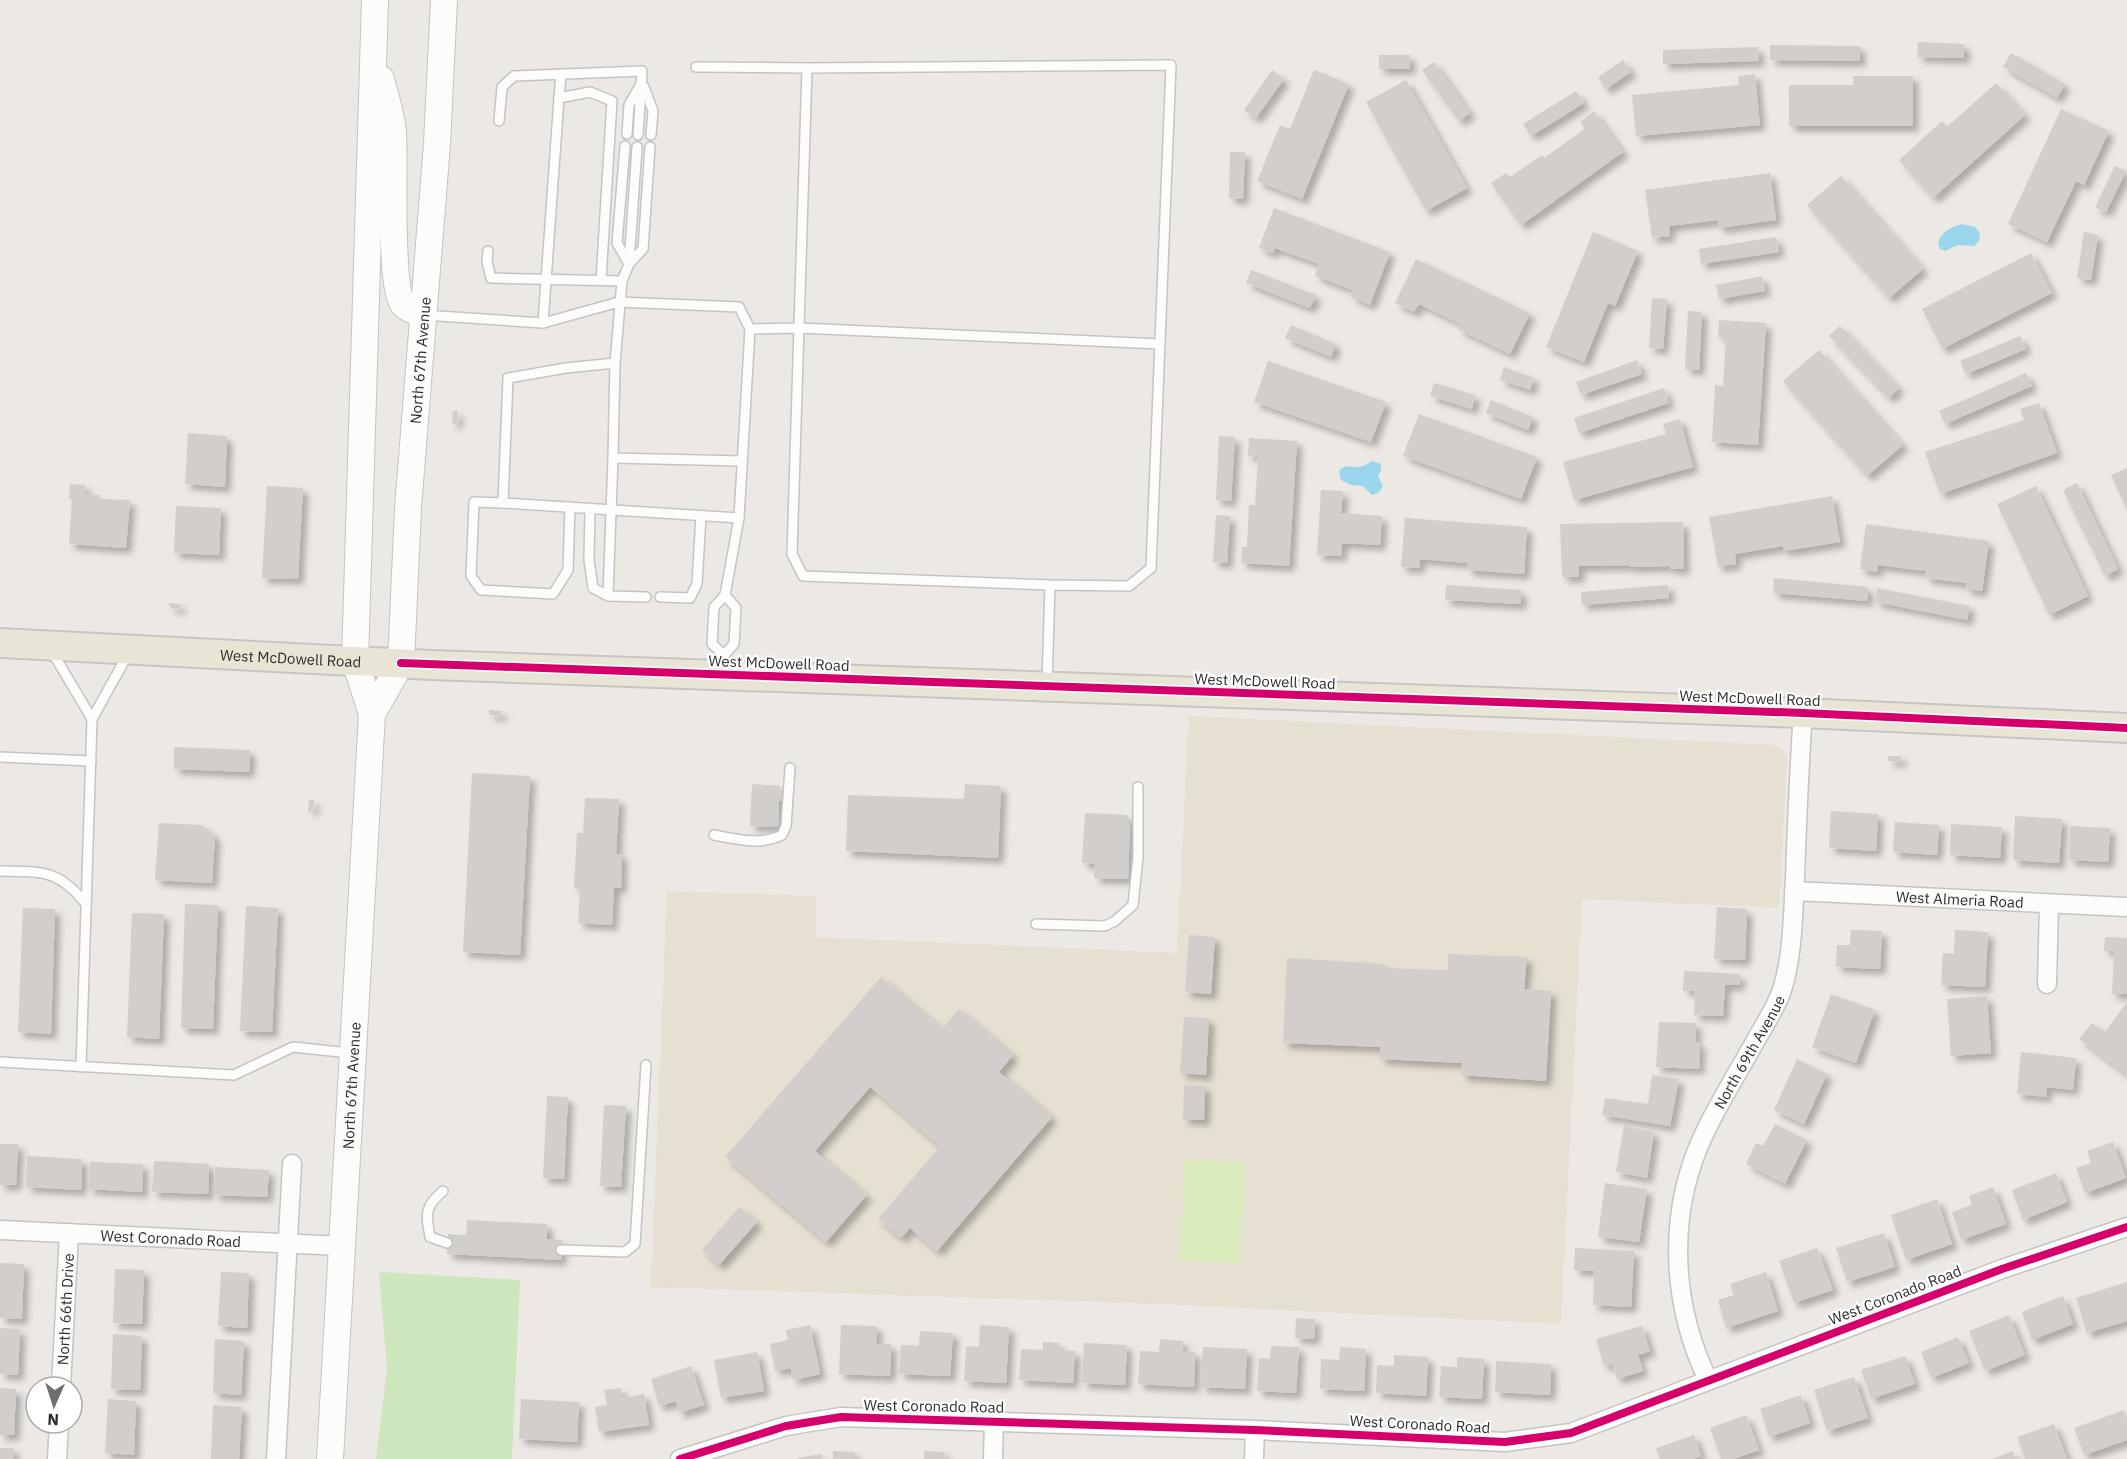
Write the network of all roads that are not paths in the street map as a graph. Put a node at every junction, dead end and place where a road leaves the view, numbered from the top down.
1 (375, 0) edge
2 (444, 0) edge
3 (373, 46) junction
4 (696, 67) dead end
5 (807, 68) junction
6 (561, 74) junction
7 (642, 82) junction
8 (559, 98) junction
9 (499, 121) dead end
10 (627, 134) dead end
11 (638, 135) dead end
12 (651, 135) dead end
13 (625, 146) dead end
14 (637, 147) dead end
15 (650, 147) dead end
16 (488, 250) dead end
17 (628, 264) junction
18 (546, 279) junction
19 (601, 280) junction
20 (622, 281) junction
21 (619, 302) junction
22 (423, 315) junction
23 (543, 323) junction
24 (750, 328) junction
25 (799, 328) junction
26 (1160, 344) junction
27 (615, 363) junction
28 (613, 458) junction
29 (742, 462) junction
30 (503, 503) junction
31 (570, 507) junction
32 (590, 508) junction
33 (611, 510) junction
34 (701, 516) junction
35 (739, 518) junction
36 (1050, 585) junction
37 (725, 595) junction
38 (608, 596) junction
39 (646, 597) dead end
40 (660, 597) dead end
41 (0, 643) edge
42 (49, 645) junction
43 (130, 650) junction
44 (355, 661) junction
45 (401, 663) junction
46 (725, 665) junction
47 (1047, 686) junction
48 (1803, 713) junction
49 (372, 714) junction
50 (92, 719) junction
51 (2127, 728) edge
52 (0, 757) edge
53 (91, 761) junction
54 (790, 768) dead end
55 (1138, 787) dead end
56 (714, 835) dead end
57 (0, 871) edge
58 (1794, 891) junction
59 (86, 904) junction
60 (2049, 904) junction
61 (2127, 907) edge
62 (1036, 924) dead end
63 (2047, 984) dead end
64 (352, 1053) junction
65 (0, 1062) edge
66 (646, 1065) dead end
67 (81, 1067) junction
68 (292, 1164) dead end
69 (443, 1191) dead end
70 (2127, 1227) edge
71 (0, 1230) edge
72 (69, 1233) junction
73 (447, 1243) dead end
74 (288, 1244) junction
75 (342, 1246) junction
76 (561, 1250) dead end
77 (62, 1375) edge
78 (1708, 1380) junction
79 (994, 1420) junction
80 (1256, 1430) junction
81 (58, 1435) edge
82 (1504, 1450) edge
83 (721, 1453) edge
84 (57, 1459) edge
85 (276, 1459) edge
86 (330, 1459) edge
87 (680, 1459) edge
88 (993, 1459) edge
89 (1254, 1459) edge

1 - 3 main road, North 67th Avenue
2 - 22 main road, North 67th Avenue
3 - 22 main road
3 - 44 main road, North 67th Avenue
4 - 5 lane
5 - 25 lane
5 - 26 lane
6 - 7 lane
6 - 8 lane
6 - 9 lane
7 - 10 lane
7 - 11 lane
7 - 12 lane
8 - 18 lane
8 - 19 lane
13 - 17 lane
14 - 17 lane
15 - 17 lane
16 - 18 lane
17 - 20 lane
18 - 19 lane
18 - 23 lane
19 - 20 lane
20 - 21 lane
21 - 23 lane
21 - 24 lane
21 - 27 lane
22 - 23 lane
22 - 45 main road, North 67th Avenue
24 - 25 lane
24 - 29 lane
25 - 26 lane
25 - 36 lane
26 - 36 lane
27 - 28 lane
27 - 30 lane
28 - 29 lane
28 - 33 lane
29 - 35 lane
30 - 31 lane
30 - 31 lane
31 - 32 lane
32 - 33 lane
32 - 38 lane
33 - 34 lane
33 - 38 lane
34 - 35 lane
34 - 40 lane
35 - 37 lane
36 - 47 lane
37 - 46 lane
37 - 46 lane
38 - 39 lane
41 - 42 main road, West McDowell Road
42 - 43 main road, West McDowell Road
42 - 50 lane
43 - 44 main road, West McDowell Road
43 - 50 lane
44 - 45 main road, West McDowell Road
44 - 49 main road, North 67th Avenue
45 - 46 main road, West McDowell Road
45 - 49 main road, North 67th Avenue
46 - 47 main road, West McDowell Road
47 - 48 main road, West McDowell Road
48 - 51 main road, West McDowell Road
48 - 58 street, North 69th Avenue
49 - 64 main road, North 67th Avenue
50 - 53 lane
52 - 53 lane
53 - 59 lane
54 - 56 lane
55 - 62 lane
57 - 59 lane
58 - 60 street, West Almeria Road
58 - 78 street, North 69th Avenue
59 - 67 lane
60 - 61 street, West Almeria Road
60 - 63 street
64 - 67 lane
64 - 75 main road, North 67th Avenue
65 - 67 lane
66 - 76 lane
68 - 74 street
69 - 73 lane
70 - 78 street, West Coronado Road
71 - 72 street, West Coronado Road
72 - 74 street, West Coronado Road
72 - 77 street, North 66th Drive
74 - 75 street, West Coronado Road
74 - 85 street
75 - 86 main road, North 67th Avenue
78 - 82 street, West Coronado Road
79 - 80 street, West Coronado Road
79 - 83 street, West Coronado Road
79 - 88 street
80 - 82 street, West Coronado Road
80 - 89 street
81 - 84 street
83 - 87 street, West Coronado Road

